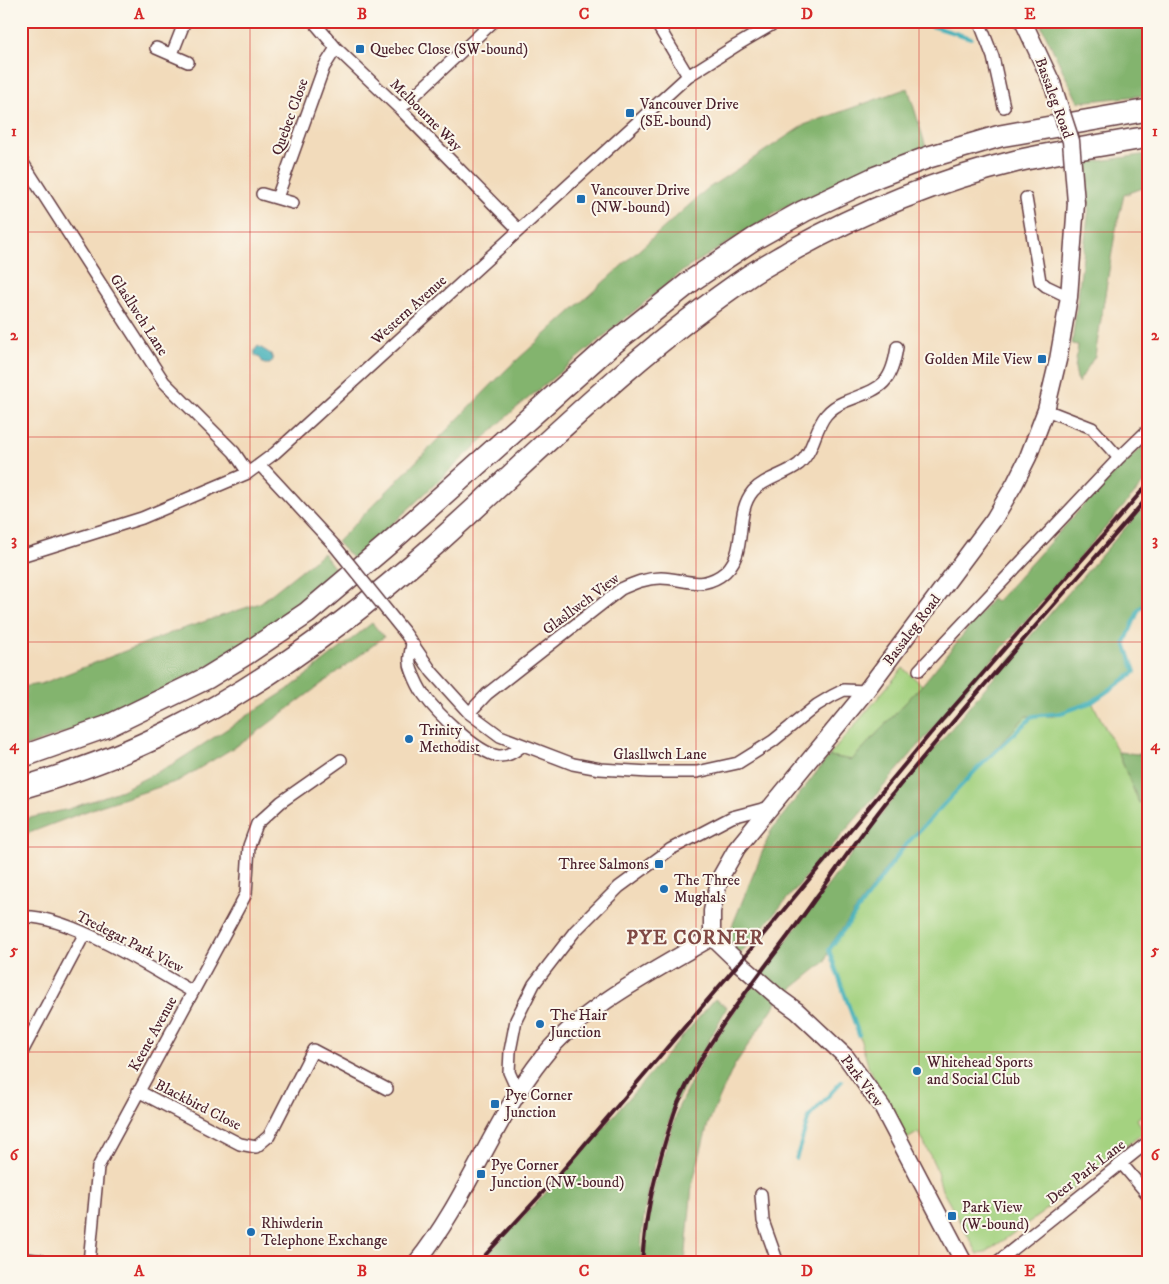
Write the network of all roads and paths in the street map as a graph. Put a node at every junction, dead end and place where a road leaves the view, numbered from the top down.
1 (185, 21) edge
2 (313, 21) edge
3 (494, 21) edge
4 (655, 21) edge
5 (778, 21) edge
6 (979, 21) edge
7 (1023, 21) edge
8 (156, 48) dead end
9 (336, 48) junction
10 (172, 54) junction
11 (188, 62) dead end
12 (688, 76) junction
13 (1004, 108) dead end
14 (400, 109) junction
15 (1148, 110) edge
16 (1148, 137) edge
17 (21, 160) edge
18 (262, 194) dead end
19 (277, 198) junction
20 (1026, 198) dead end
21 (293, 203) dead end
22 (519, 230) junction
23 (1069, 297) junction
24 (896, 347) dead end
25 (1046, 410) junction
26 (1148, 430) edge
27 (1120, 458) junction
28 (260, 465) junction
29 (248, 473) junction
30 (21, 556) edge
31 (412, 644) junction
32 (919, 670) dead end
33 (866, 691) junction
34 (469, 713) junction
35 (154, 739) junction
36 (522, 746) junction
37 (21, 758) edge
38 (341, 760) dead end
39 (21, 788) edge
40 (21, 801) edge
41 (770, 807) junction
42 (21, 917) edge
43 (85, 933) junction
44 (712, 937) junction
45 (193, 992) junction
46 (21, 1054) edge
47 (387, 1089) dead end
48 (138, 1091) junction
49 (518, 1092) junction
50 (1148, 1142) edge
51 (1122, 1164) junction
52 (761, 1194) dead end
53 (1148, 1195) edge
54 (21, 1261) edge
55 (40, 1263) edge
56 (89, 1263) edge
57 (416, 1263) edge
58 (778, 1263) edge
59 (964, 1263) edge
60 (996, 1263) edge

1 - 10 street
2 - 9 street, Melbourne Way
3 - 14 street
4 - 12 street
5 - 12 street, Western Avenue
6 - 13 street
7 - 23 street, Bassaleg Road, bridge
8 - 10 street
9 - 14 street, Melbourne Way
9 - 19 street, Quebec Close
10 - 11 street
12 - 22 street, Western Avenue
14 - 22 street, Melbourne Way
15 - 37 highway
16 - 35 highway
17 - 29 street, Glasllwch Lane
18 - 19 street
19 - 21 street
20 - 23 street
22 - 28 street, Western Avenue
23 - 25 street, Bassaleg Road
24 - 34 street, Glasllwch View
25 - 27 street
25 - 33 street, Bassaleg Road
26 - 27 street
27 - 32 street
28 - 29 street, Western Avenue
28 - 31 street, Glasllwch Lane, bridge
29 - 30 street, Western Avenue
31 - 34 street, Glasllwch Lane
31 - 36 street
33 - 36 street, Glasllwch Lane
33 - 41 street, Bassaleg Road
34 - 36 street, Glasllwch Lane
35 - 39 highway
35 - 40 highway
38 - 45 street, Keene Avenue
41 - 44 street, Bassaleg Road
41 - 49 street
42 - 43 street, Tredegar Park View
43 - 45 street, Tredegar Park View
43 - 46 street
44 - 49 street
44 - 59 street, Park View
45 - 48 street, Keene Avenue
47 - 48 street, Blackbird Close
48 - 56 street, Keene Avenue
49 - 57 street
50 - 51 street, Deer Park Lane
51 - 53 street
51 - 60 street, Deer Park Lane
52 - 58 street
54 - 55 street

